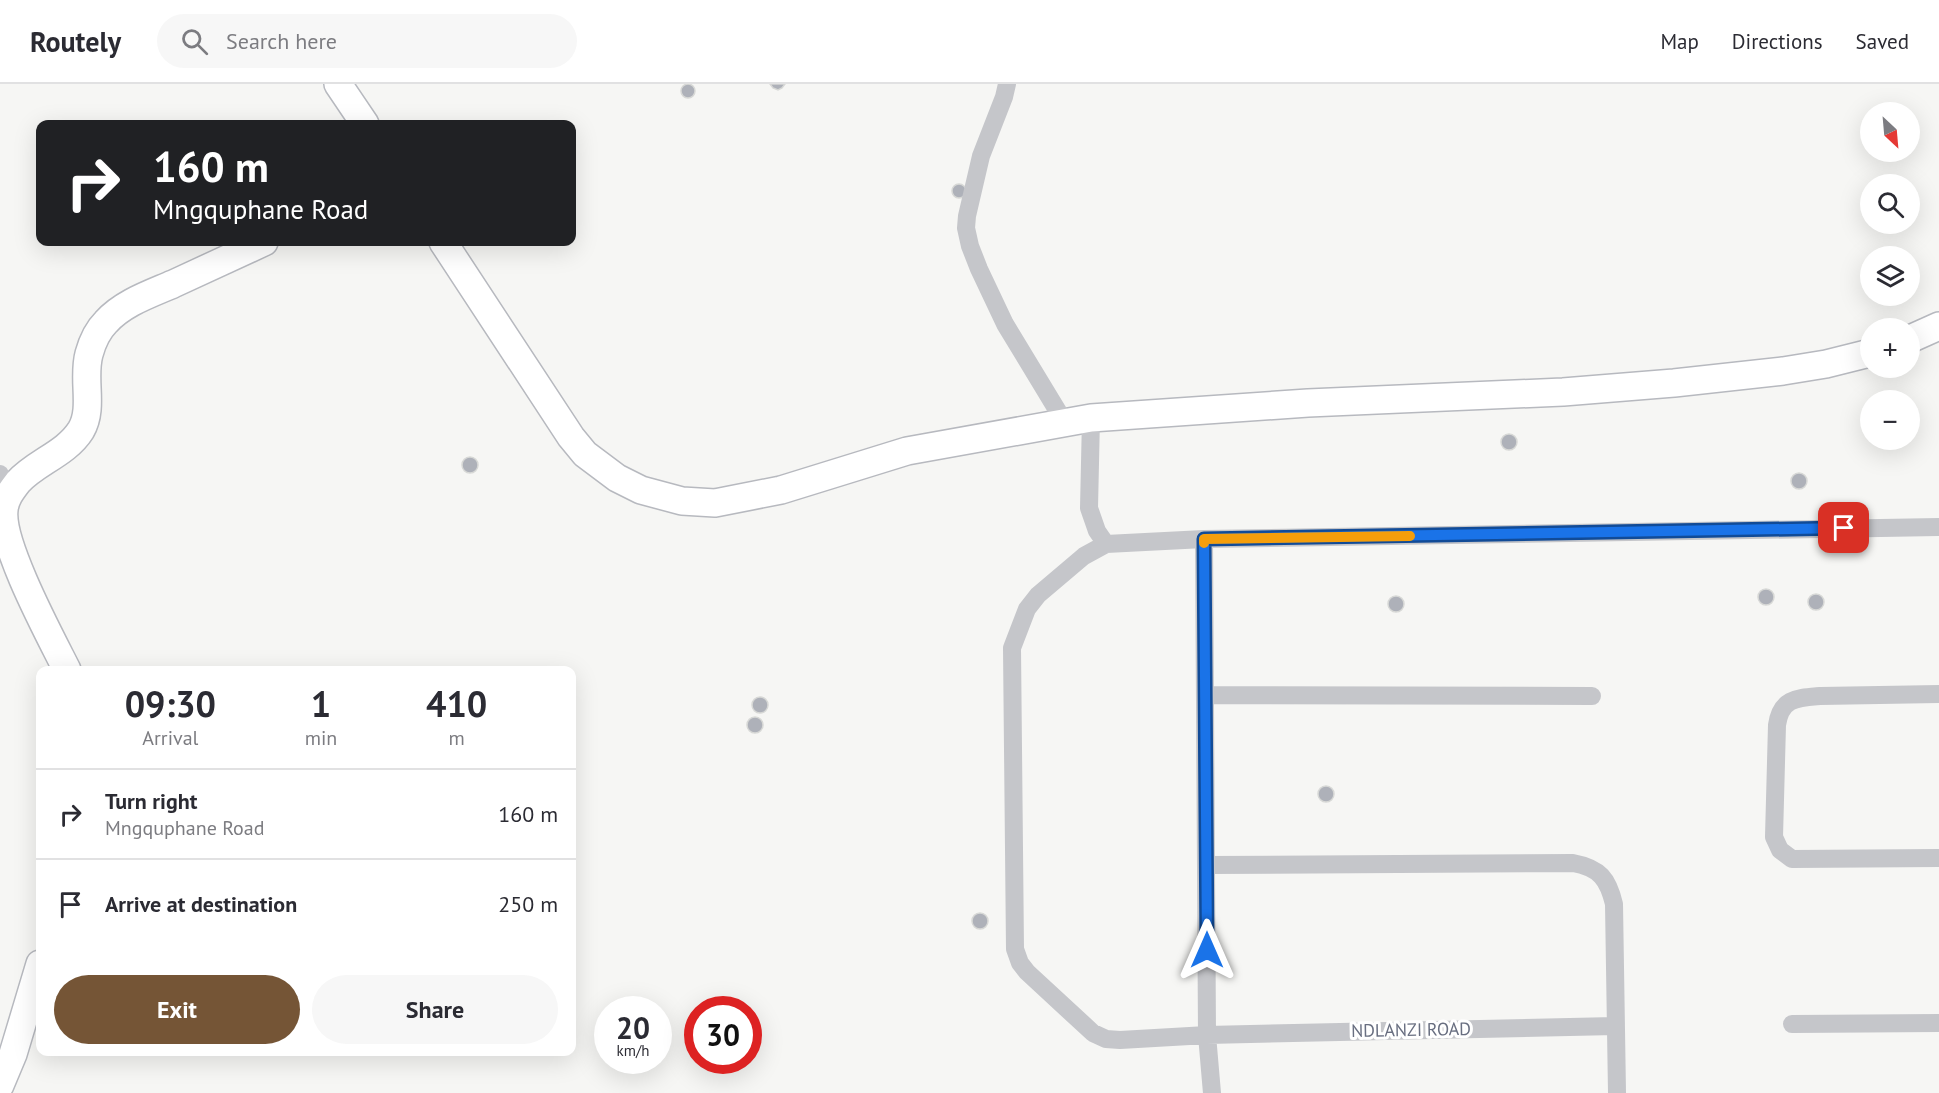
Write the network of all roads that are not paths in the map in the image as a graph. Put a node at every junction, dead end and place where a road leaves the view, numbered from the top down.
1 (338, 84) edge
2 (1007, 84) edge
3 (362, 120) edge
4 (255, 246) edge
5 (446, 246) edge
6 (1939, 327) edge
7 (1920, 335) edge
8 (1860, 355) edge
9 (1091, 418) junction
10 (1065, 423) junction
11 (4, 484) edge
12 (1939, 527) edge
13 (1204, 539) junction
14 (1106, 544) junction
15 (65, 666) edge
16 (1939, 694) edge
17 (1206, 695) junction
18 (1592, 696) dead end
19 (1939, 858) edge
20 (1207, 865) junction
21 (36, 977) edge
22 (1939, 1023) edge
23 (1792, 1024) dead end
24 (1616, 1026) junction
25 (1207, 1035) junction
26 (0, 1085) edge
27 (1212, 1093) edge
28 (1617, 1093) edge

1 - 3 street
2 - 10 street
4 - 11 street
5 - 10 street
6 - 7 street
8 - 9 street
9 - 10 street
9 - 14 street
11 - 15 street
12 - 13 street
13 - 14 street
13 - 17 street
14 - 25 street, NDLANZI ROAD
16 - 19 street
17 - 18 street
17 - 20 street
20 - 24 street
20 - 25 street
21 - 26 street
22 - 23 street
24 - 25 street, NDLANZI ROAD
24 - 28 street
25 - 27 street

